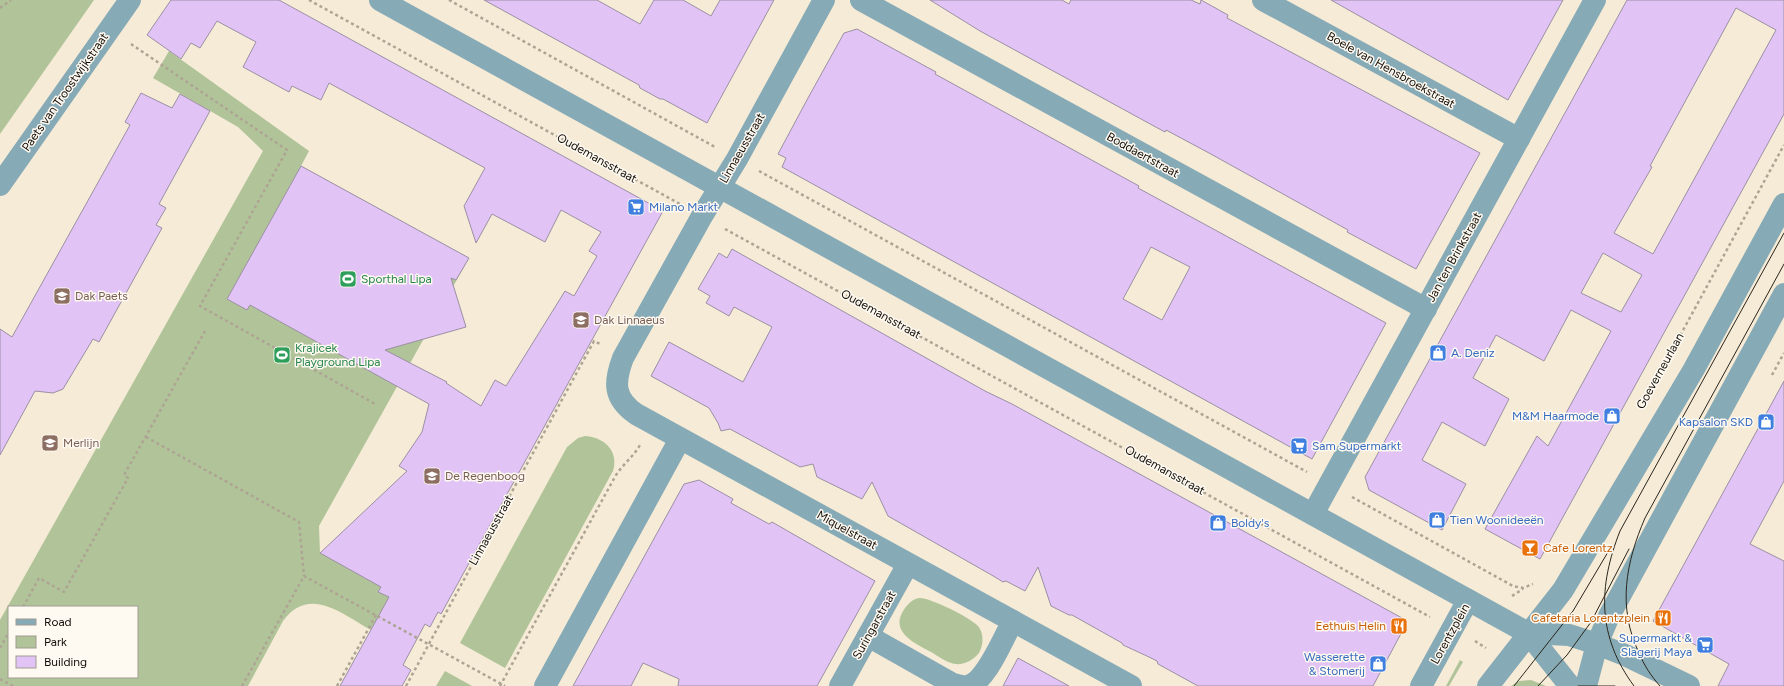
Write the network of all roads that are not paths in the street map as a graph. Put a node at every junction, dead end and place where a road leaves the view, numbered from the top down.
1 (130, 0) edge
2 (380, 0) edge
3 (824, 0) edge
4 (861, 0) edge
5 (1263, 0) edge
6 (1595, 0) edge
7 (1519, 140) junction
8 (0, 185) edge
9 (720, 188) junction
10 (1784, 204) edge
11 (1784, 294) edge
12 (1426, 309) junction
13 (680, 439) junction
14 (1313, 514) junction
15 (908, 564) junction
16 (1468, 600) junction
17 (1013, 621) junction
18 (1528, 632) junction
19 (868, 636) junction
20 (1597, 644) junction
21 (545, 686) edge
22 (840, 686) edge
23 (961, 686) edge
24 (966, 686) edge
25 (1131, 686) edge
26 (1421, 686) edge
27 (1488, 686) edge
28 (1570, 686) edge
29 (1586, 686) edge
30 (1689, 686) edge

1 - 8 street, Paets van Troostwijkstraat
2 - 9 street
3 - 9 street, Linnaeusstraat
4 - 12 street, Boddaertstraat
5 - 7 street, Boele van Hensbroekstraat
6 - 7 street, Jan ten Brinkstraat
7 - 12 street, Jan ten Brinkstraat
9 - 13 street, Linnaeusstraat
9 - 14 street
10 - 18 street
11 - 20 street
12 - 14 street, Jan ten Brinkstraat
13 - 15 street, Miquelstraat
13 - 21 street
14 - 16 street
15 - 17 street, Miquelstraat
15 - 19 street, Suringarstraat
16 - 18 street, Lorentzplein
16 - 26 street, Lorentzplein
17 - 24 street
17 - 25 street, Miquelstraat
18 - 20 street, Lorentzplein
18 - 27 street
18 - 28 street, Lorentzplein
19 - 22 street, Suringarstraat
19 - 23 street
20 - 29 street
20 - 30 street, Lorentzplein

